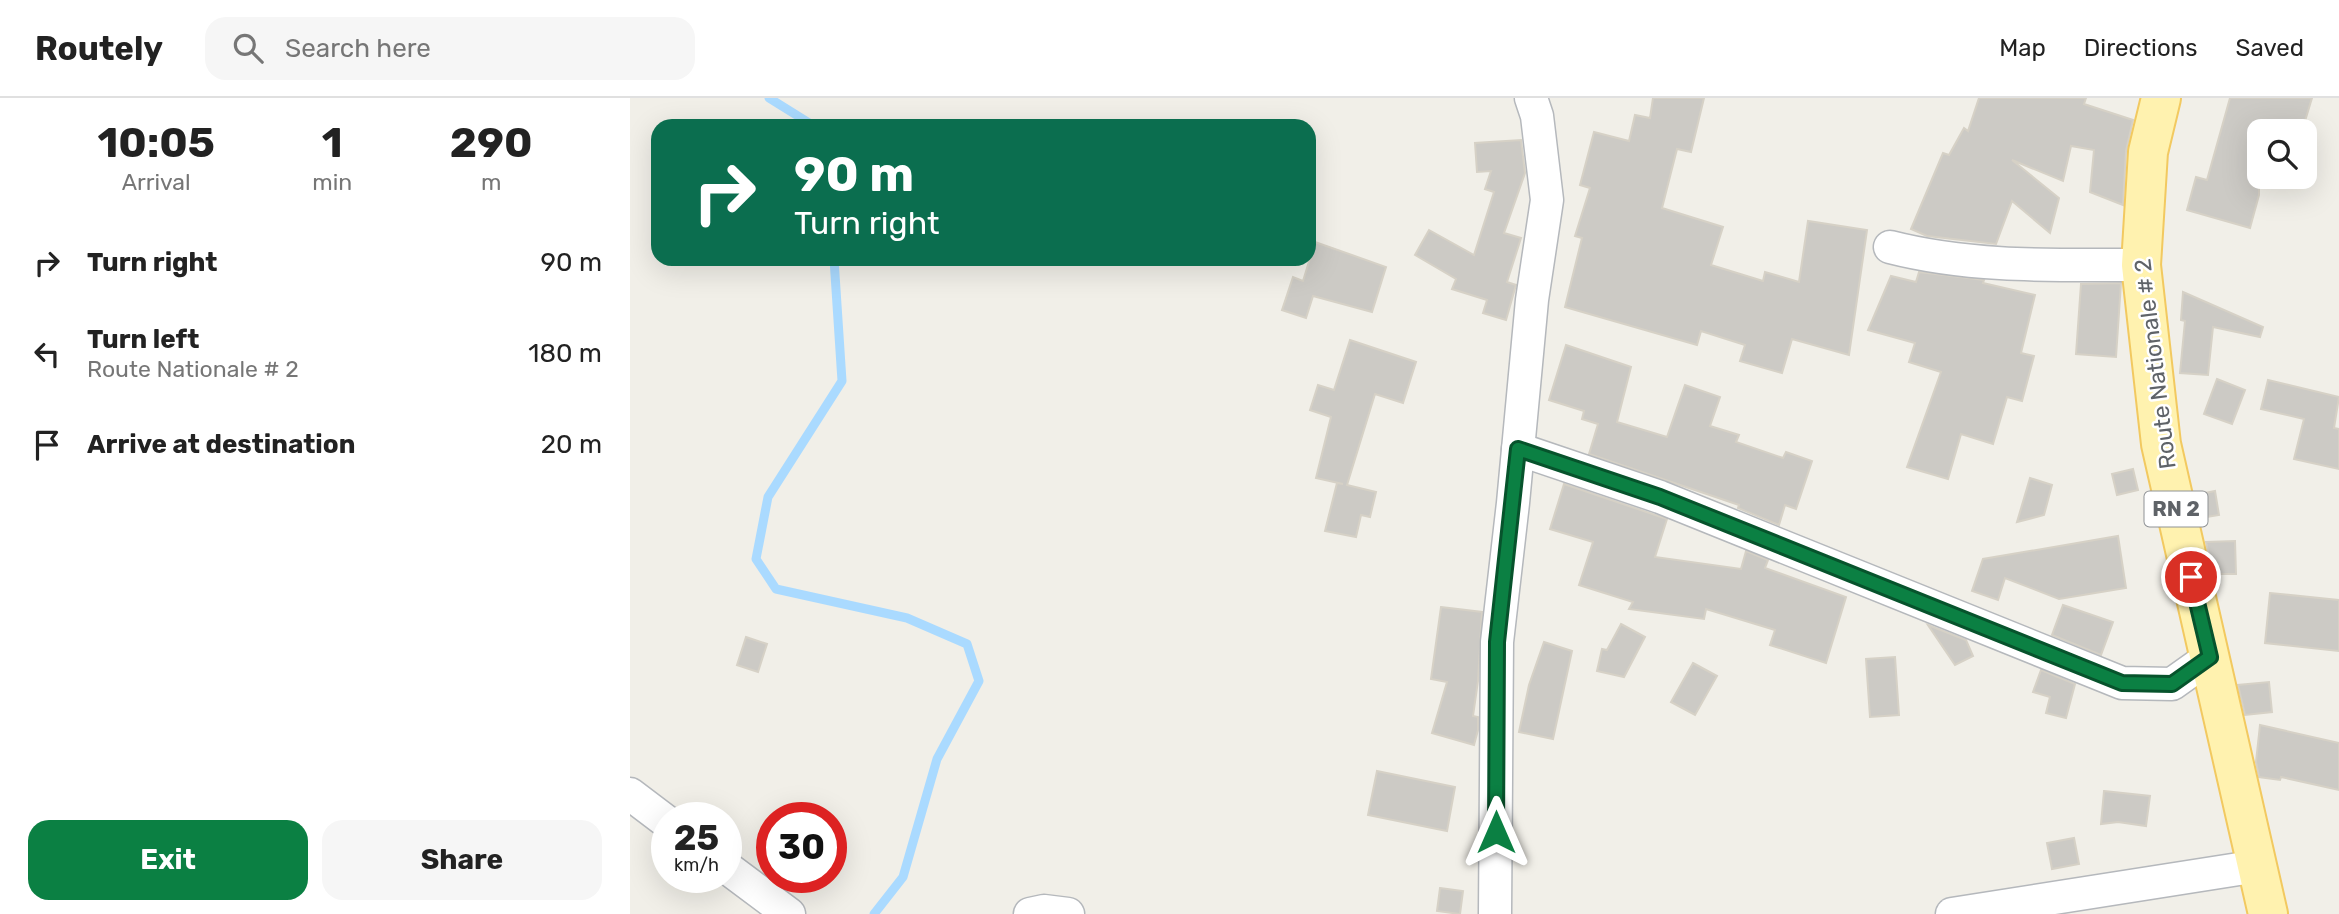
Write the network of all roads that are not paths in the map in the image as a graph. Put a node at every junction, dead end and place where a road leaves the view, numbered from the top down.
1 (1531, 98) edge
2 (2161, 98) edge
3 (1890, 247) dead end
4 (2141, 265) junction
5 (1518, 449) junction
6 (2210, 657) junction
7 (630, 794) edge
8 (651, 810) edge
9 (2258, 866) junction
10 (742, 879) edge
11 (789, 914) edge
12 (1030, 914) edge
13 (1068, 914) edge
14 (1495, 914) edge
15 (1952, 914) edge
16 (2268, 914) edge

1 - 5 street
2 - 4 main road, Route Nationale # 2 / RN 2
3 - 4 street
4 - 6 main road, Route Nationale # 2 / RN 2
5 - 6 street
5 - 14 street
6 - 9 main road, Route Nationale # 2 / RN 2
7 - 8 street
9 - 15 street
9 - 16 main road, Route Nationale # 2 / RN 2
10 - 11 street
12 - 13 street

